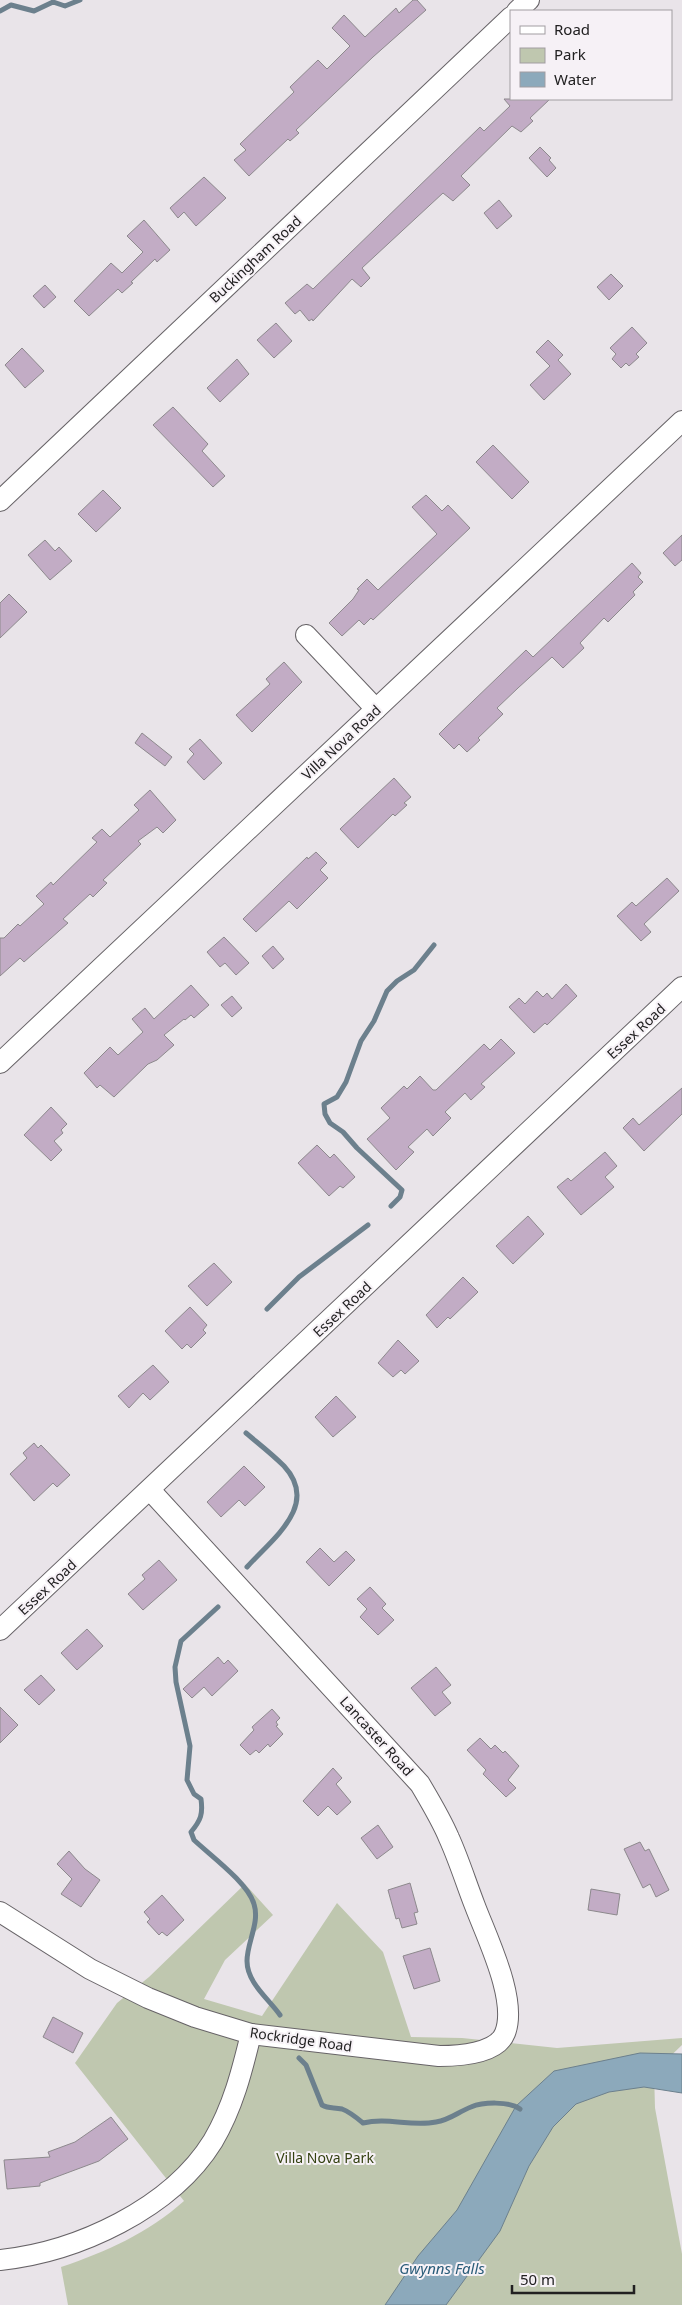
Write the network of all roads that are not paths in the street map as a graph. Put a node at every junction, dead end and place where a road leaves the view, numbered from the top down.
1 (529, 0) edge
2 (518, 10) edge
3 (510, 18) edge
4 (682, 421) edge
5 (0, 501) edge
6 (306, 635) dead end
7 (376, 709) junction
8 (682, 987) edge
9 (0, 1063) edge
10 (150, 1490) junction
11 (0, 1630) edge
12 (0, 1912) edge
13 (251, 2034) junction
14 (504, 2035) joint
15 (0, 2260) edge

1 - 2 street
3 - 5 street, Buckingham Road
4 - 7 street, Villa Nova Road
6 - 7 street
7 - 9 street, Villa Nova Road
8 - 10 street, Essex Road
10 - 11 street, Essex Road
10 - 14 street, Lancaster Road
12 - 13 street, Rockridge Road
13 - 14 street, Rockridge Road
13 - 15 street

